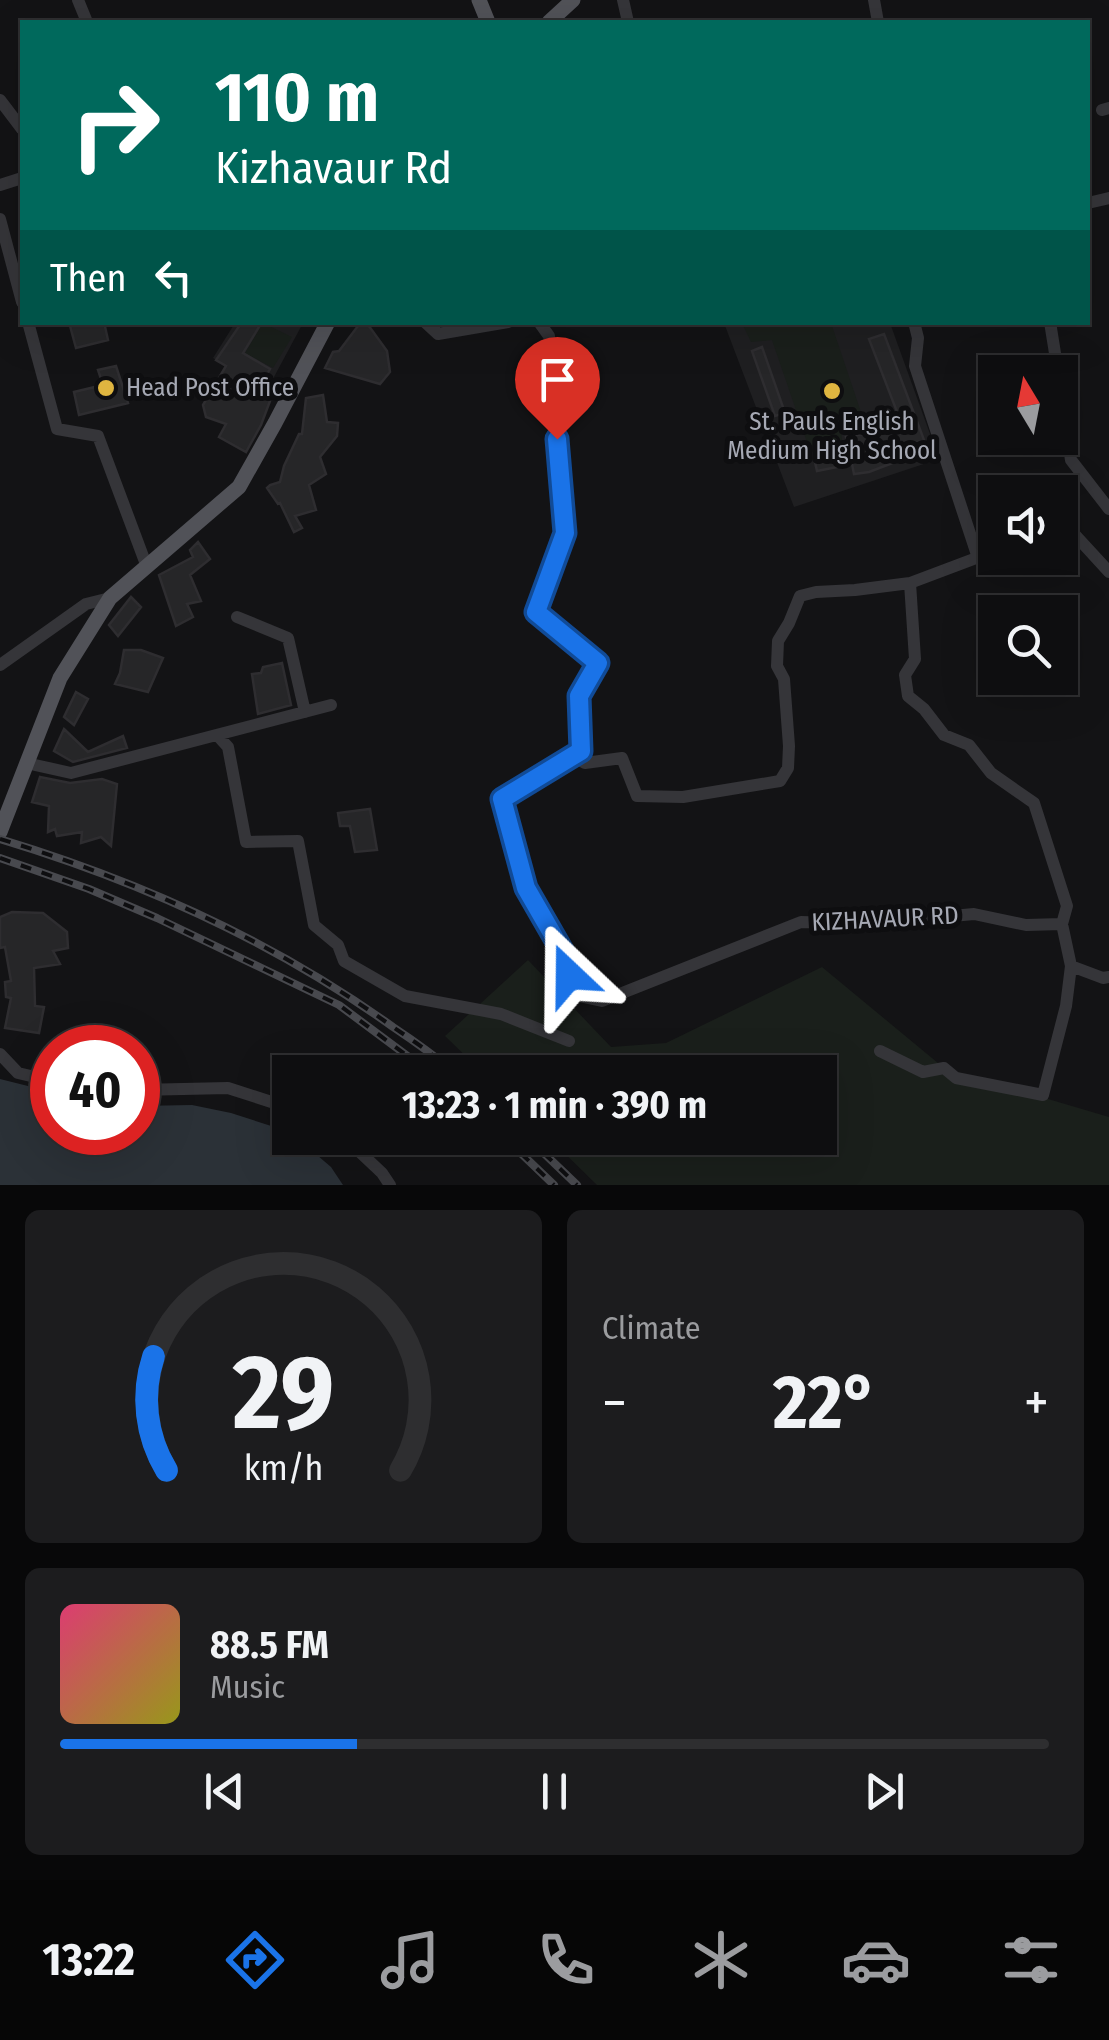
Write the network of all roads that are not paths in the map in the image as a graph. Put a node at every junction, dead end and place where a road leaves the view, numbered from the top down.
1 (572, 0) edge
2 (551, 20) edge
3 (0, 100) edge
4 (20, 126) edge
5 (0, 219) edge
6 (16, 279) junction
7 (0, 286) edge
8 (20, 294) edge
9 (29, 325) edge
10 (326, 325) edge
11 (428, 325) edge
12 (490, 325) edge
13 (541, 325) edge
14 (912, 325) edge
15 (1050, 325) edge
16 (1055, 355) edge
17 (1070, 455) edge
18 (1109, 508) edge
19 (1078, 539) edge
20 (978, 558) joint
21 (147, 567) junction
22 (1109, 572) edge
23 (910, 583) junction
24 (110, 598) junction
25 (237, 617) dead end
26 (0, 665) edge
27 (331, 705) dead end
28 (305, 712) junction
29 (218, 736) junction
30 (572, 756) junction
31 (26, 763) junction
32 (0, 832) edge
33 (1062, 924) junction
34 (1072, 966) junction
35 (1109, 977) edge
36 (570, 1041) dead end
37 (880, 1051) dead end
38 (0, 1054) edge
39 (30, 1076) edge
40 (160, 1090) edge
41 (272, 1102) edge
42 (363, 1155) edge
43 (390, 1185) edge

1 - 2 main road
3 - 4 street
5 - 6 street
6 - 7 street
6 - 8 street
9 - 21 street
10 - 21 main road
11 - 12 street
13 - 30 street
14 - 20 street
15 - 16 street
17 - 18 street
19 - 22 street
20 - 23 street
21 - 24 main road
23 - 30 street
23 - 33 street
24 - 26 street
24 - 31 main road
25 - 28 street
27 - 28 street
28 - 29 street
29 - 31 street
29 - 36 street
30 - 33 street, KIZHAVAUR RD
31 - 32 main road
33 - 34 street
34 - 35 street
34 - 37 street
38 - 39 street
40 - 41 street
42 - 43 street

